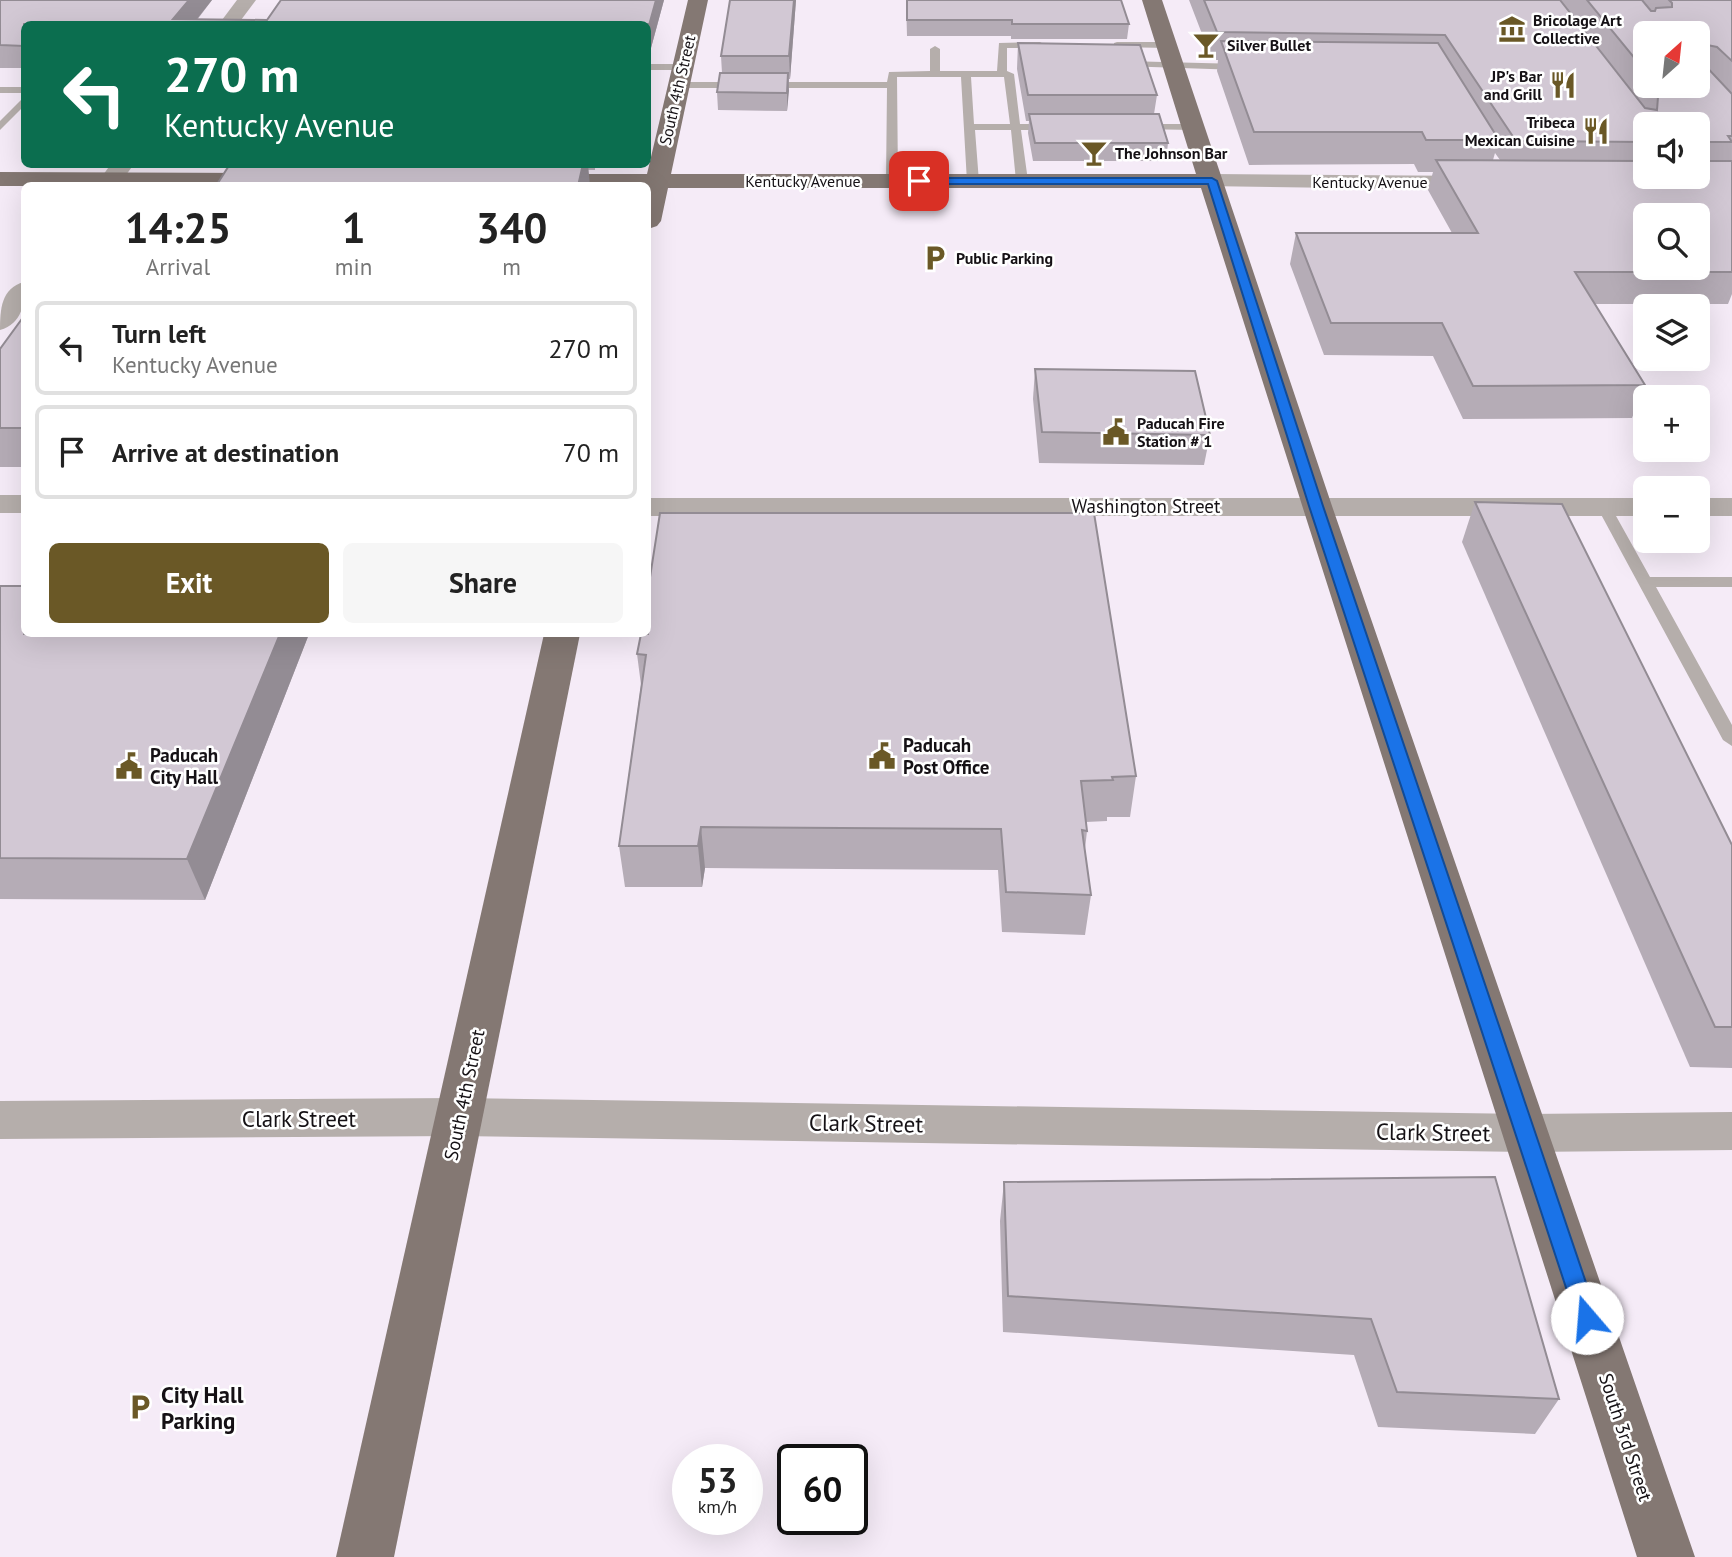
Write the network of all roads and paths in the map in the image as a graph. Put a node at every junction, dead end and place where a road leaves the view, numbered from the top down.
1 (247, 0) edge
2 (698, 0) edge
3 (1152, 0) edge
4 (230, 21) edge
5 (1058, 45) edge
6 (1099, 45) edge
7 (935, 49) dead end
8 (1172, 58) junction
9 (1016, 63) edge
10 (1107, 64) edge
11 (1256, 67) edge
12 (651, 68) edge
13 (1002, 69) junction
14 (935, 74) junction
15 (966, 74) junction
16 (681, 76) junction
17 (892, 85) junction
18 (0, 90) edge
19 (21, 90) edge
20 (21, 103) edge
21 (0, 127) edge
22 (971, 127) junction
23 (1016, 127) junction
24 (1057, 127) edge
25 (1125, 127) edge
26 (1194, 127) junction
27 (113, 177) edge
28 (0, 179) edge
29 (298, 180) edge
30 (518, 181) edge
31 (656, 181) junction
32 (892, 181) junction
33 (973, 181) junction
34 (1021, 181) junction
35 (1212, 181) junction
36 (1504, 183) edge
37 (651, 206) edge
38 (21, 294) edge
39 (0, 322) edge
40 (0, 504) edge
41 (21, 504) edge
42 (1316, 506) junction
43 (651, 507) edge
44 (1604, 507) junction
45 (1633, 507) edge
46 (1710, 507) edge
47 (1732, 507) edge
48 (1645, 582) junction
49 (1732, 582) edge
50 (561, 637) edge
51 (1732, 740) edge
52 (459, 1117) junction
53 (0, 1120) edge
54 (1732, 1131) edge
55 (1526, 1133) junction
56 (365, 1557) edge
57 (1666, 1557) edge

1 - 4 street
2 - 16 main road, South 4th Street
3 - 8 main road, South 3rd Street
5 - 13 lane
6 - 8 lane
7 - 14 lane
8 - 10 lane
8 - 11 lane
8 - 26 main road, South 3rd Street
9 - 13 lane
12 - 16 lane
13 - 15 lane
13 - 23 lane
14 - 15 lane
14 - 17 lane
15 - 22 lane
16 - 17 lane
16 - 31 main road, South 4th Street
17 - 32 lane
18 - 19 lane
20 - 21 lane
22 - 23 lane
22 - 33 lane
23 - 24 lane
23 - 34 lane
25 - 26 lane
26 - 35 main road, South 3rd Street
27 - 28 main road
27 - 29 main road
30 - 31 main road, Kentucky Avenue
31 - 32 main road, Kentucky Avenue
31 - 37 main road, South 4th Street
32 - 33 main road, Kentucky Avenue
33 - 34 main road, Kentucky Avenue
34 - 35 main road, Kentucky Avenue
35 - 36 street, Kentucky Avenue
35 - 42 main road, South 3rd Street
38 - 39 street
40 - 41 street
42 - 43 street, Washington Street
42 - 44 street, Washington Street
42 - 55 main road, South 3rd Street
44 - 45 street, Washington Street
44 - 48 lane
46 - 47 street
48 - 49 lane
48 - 51 lane
50 - 52 main road, South 4th Street
52 - 53 street, Clark Street
52 - 55 street, Clark Street
52 - 56 main road, South 4th Street
54 - 55 street, Clark Street
55 - 57 main road, South 3rd Street

